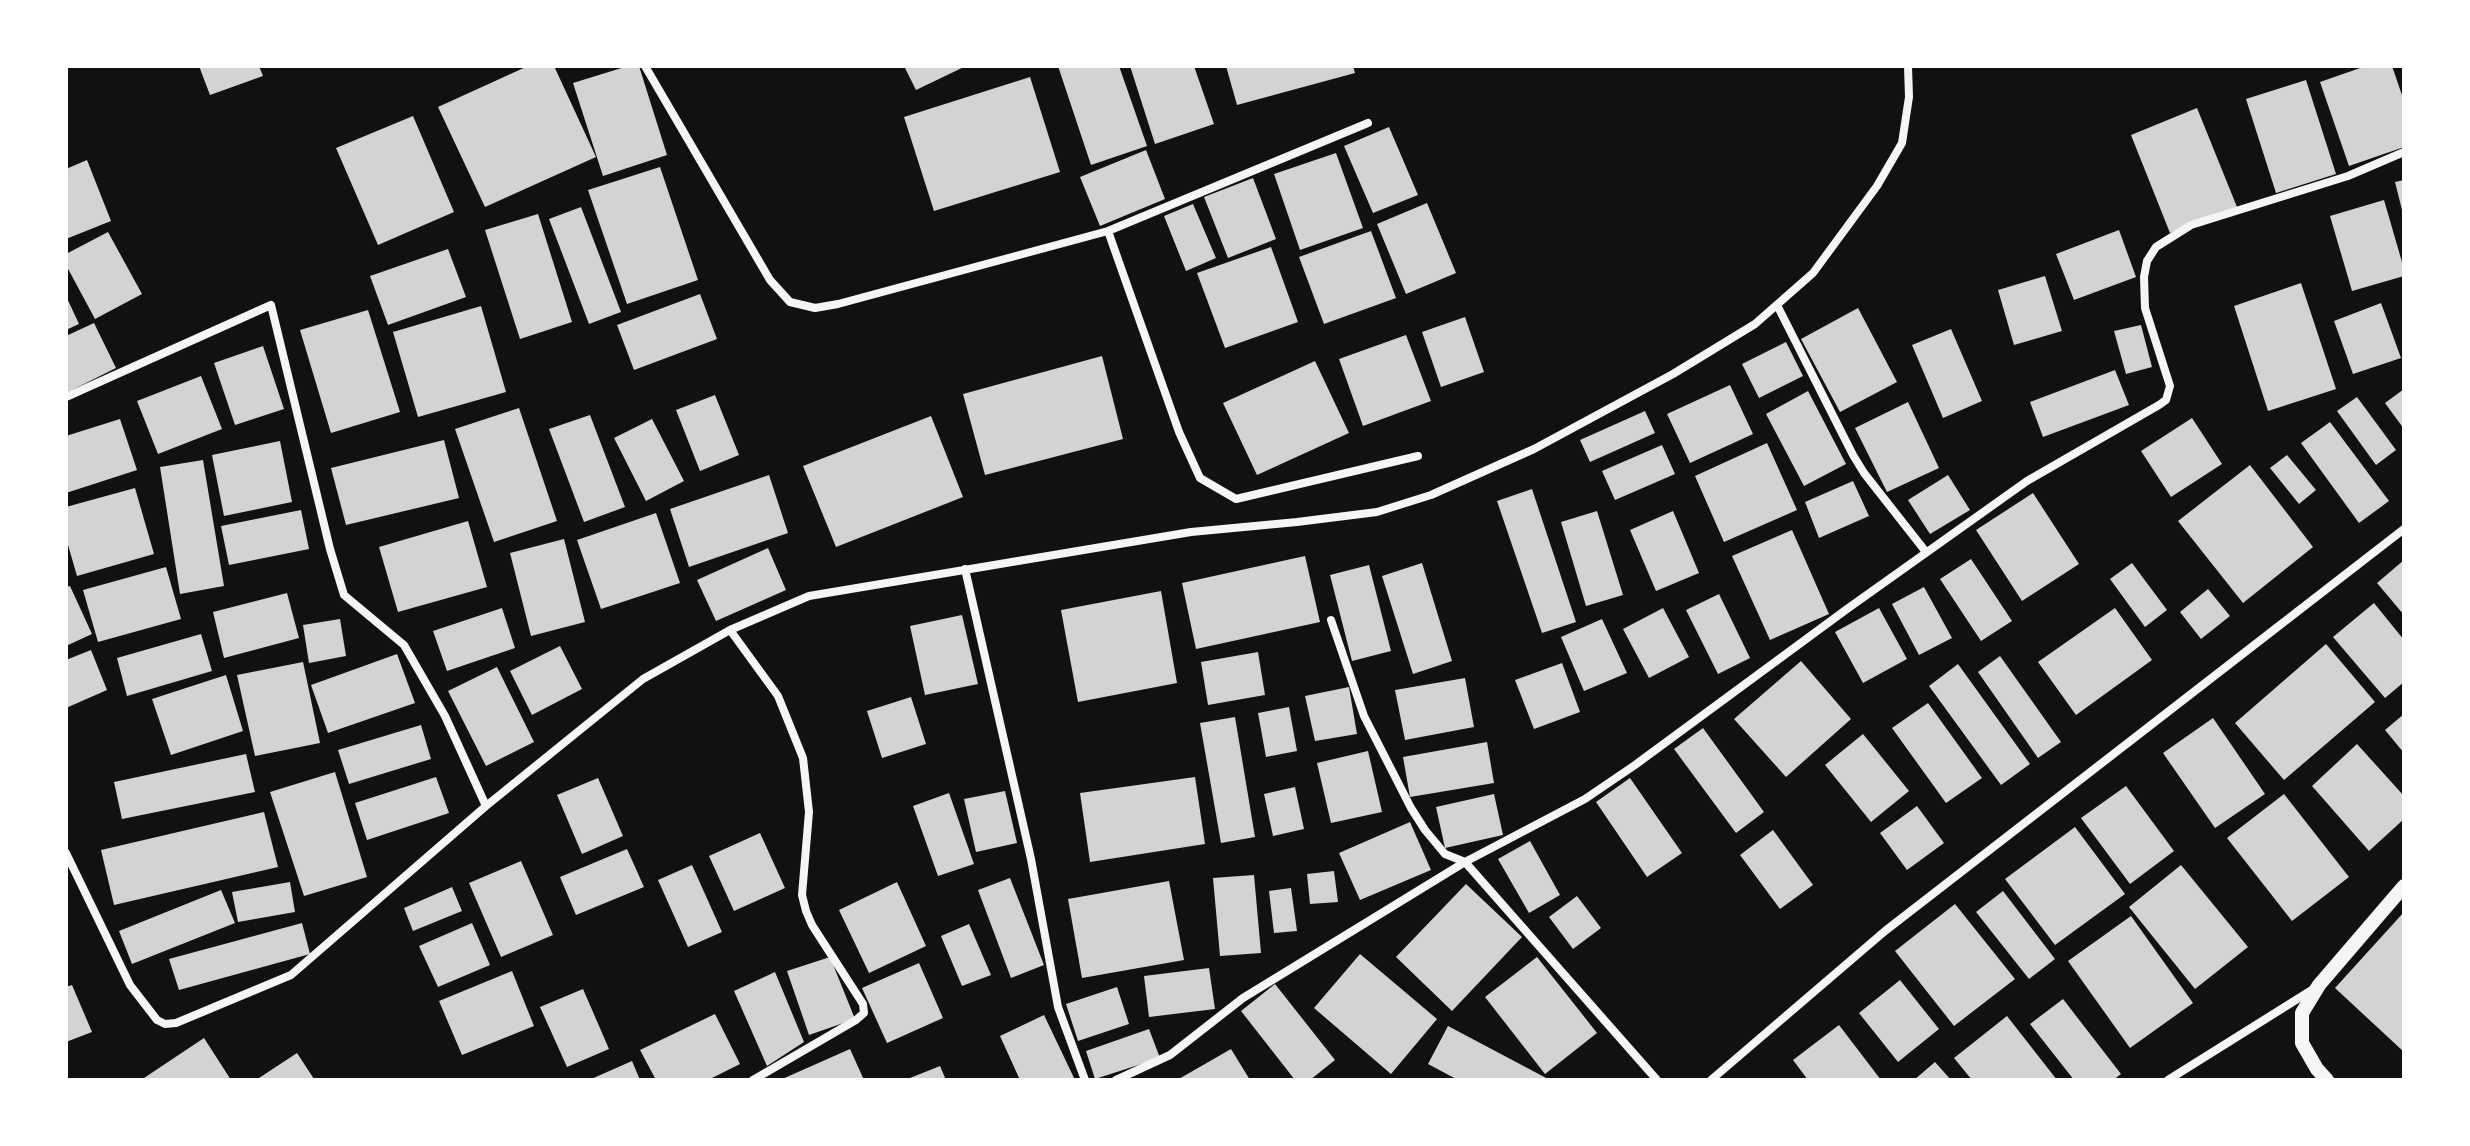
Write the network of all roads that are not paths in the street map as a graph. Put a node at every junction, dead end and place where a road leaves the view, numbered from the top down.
1 (645, 66) edge
2 (1908, 66) edge
3 (1368, 123) dead end
4 (2404, 152) edge
5 (1108, 231) junction
6 (1777, 305) junction
7 (66, 397) edge
8 (1418, 456) dead end
9 (2404, 529) edge
10 (1926, 552) junction
11 (965, 569) junction
12 (1331, 620) dead end
13 (730, 630) junction
14 (486, 806) junction
15 (66, 853) edge
16 (1465, 862) junction
17 (2404, 886) edge
18 (2319, 985) junction
19 (753, 1080) edge
20 (1085, 1080) edge
21 (1116, 1080) edge
22 (1657, 1080) edge
23 (1711, 1080) edge
24 (2168, 1080) edge
25 (2327, 1080) edge

1 - 5 street
2 - 6 street
3 - 5 street
4 - 10 street
5 - 8 street
6 - 10 street
6 - 11 street
7 - 14 street
9 - 23 street
10 - 16 street
11 - 13 street
11 - 20 street
12 - 16 street
13 - 14 street
13 - 19 street
14 - 15 street
16 - 21 street
16 - 22 street
17 - 18 street
18 - 24 street
18 - 25 street

